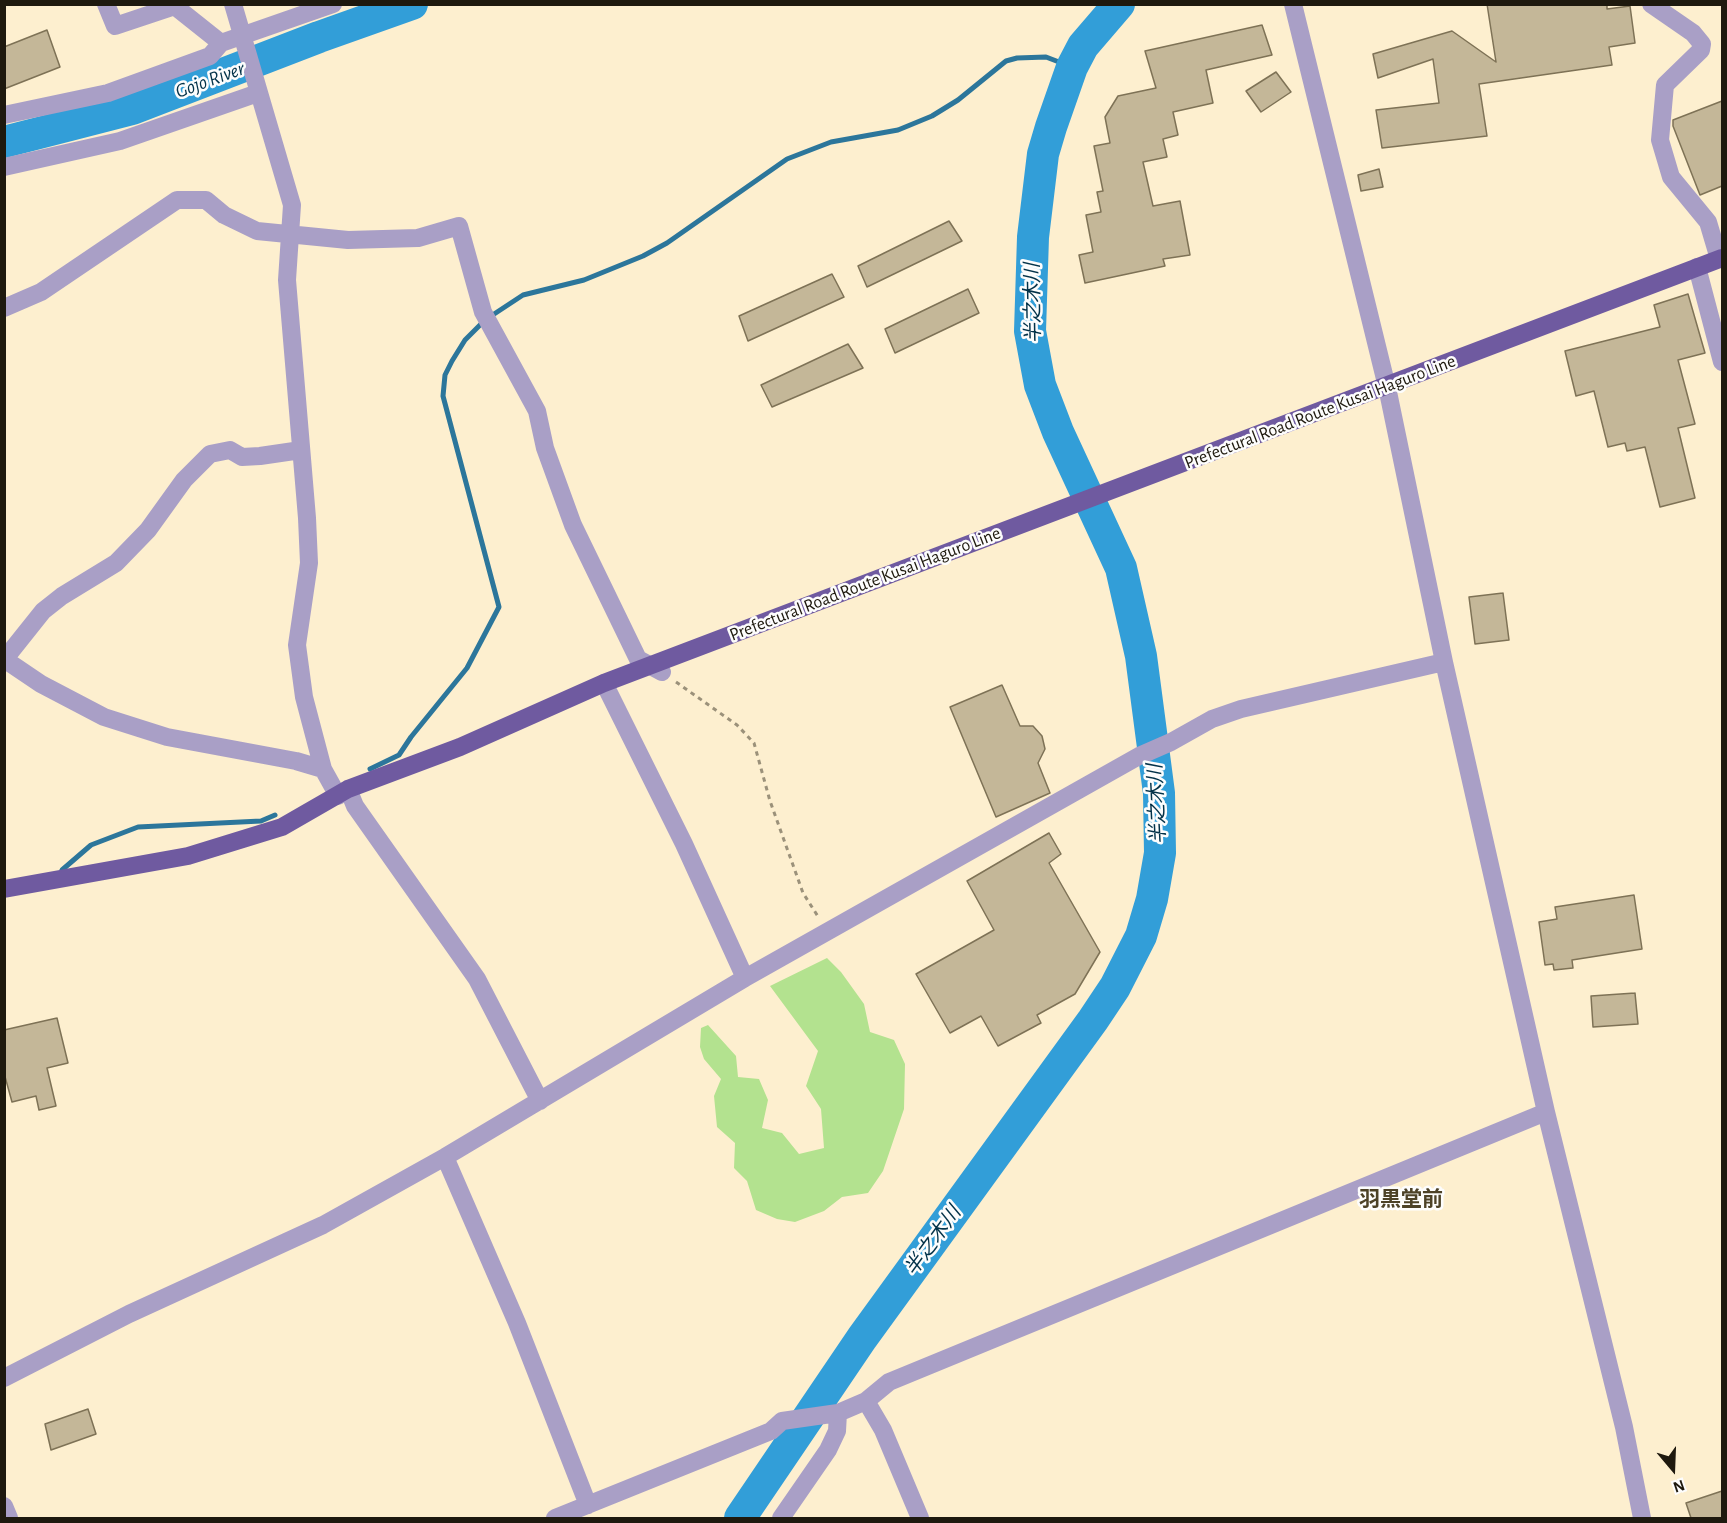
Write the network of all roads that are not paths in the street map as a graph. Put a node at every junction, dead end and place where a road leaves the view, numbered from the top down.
1 (106, 4) edge
2 (233, 4) edge
3 (333, 4) edge
4 (1293, 4) edge
5 (1651, 4) edge
6 (173, 5) edge
7 (243, 41) junction
8 (221, 43) junction
9 (256, 87) junction
10 (4, 115) edge
11 (4, 167) edge
12 (289, 234) junction
13 (1721, 259) edge
14 (1697, 267) junction
15 (4, 308) edge
16 (1722, 362) edge
17 (1387, 387) junction
18 (301, 450) junction
19 (5, 659) edge
20 (1444, 662) junction
21 (656, 669) junction
22 (604, 684) junction
23 (323, 769) junction
24 (343, 792) junction
25 (4, 889) edge
26 (745, 978) junction
27 (540, 1101) junction
28 (1546, 1112) junction
29 (445, 1157) junction
30 (4, 1378) edge
31 (866, 1401) junction
32 (838, 1413) junction
33 (588, 1505) junction
34 (555, 1518) edge
35 (781, 1518) edge
36 (921, 1518) edge
37 (1642, 1518) edge

1 - 6 street
2 - 7 street
3 - 7 street
4 - 17 street
5 - 13 street
6 - 8 street
7 - 8 street
7 - 9 street
8 - 10 street
9 - 11 street
9 - 12 street
12 - 15 street
12 - 18 street
12 - 21 street
13 - 14 main road, Prefectural Road Route Kusai Haguro Line
14 - 16 street
14 - 17 main road, Prefectural Road Route Kusai Haguro Line
17 - 20 street
17 - 21 main road, Prefectural Road Route Kusai Haguro Line
18 - 19 street
18 - 23 street
19 - 23 street
20 - 26 street
20 - 28 street
21 - 22 main road, Prefectural Road Route Kusai Haguro Line
22 - 24 main road, Prefectural Road Route Kusai Haguro Line
22 - 26 street
23 - 24 street
24 - 25 main road, Prefectural Road Route Kusai Haguro Line
24 - 27 street
26 - 27 street
27 - 29 street
28 - 31 street
28 - 37 street
29 - 30 street
29 - 33 street
31 - 32 street
31 - 36 street
32 - 33 street
32 - 35 street
33 - 34 street

